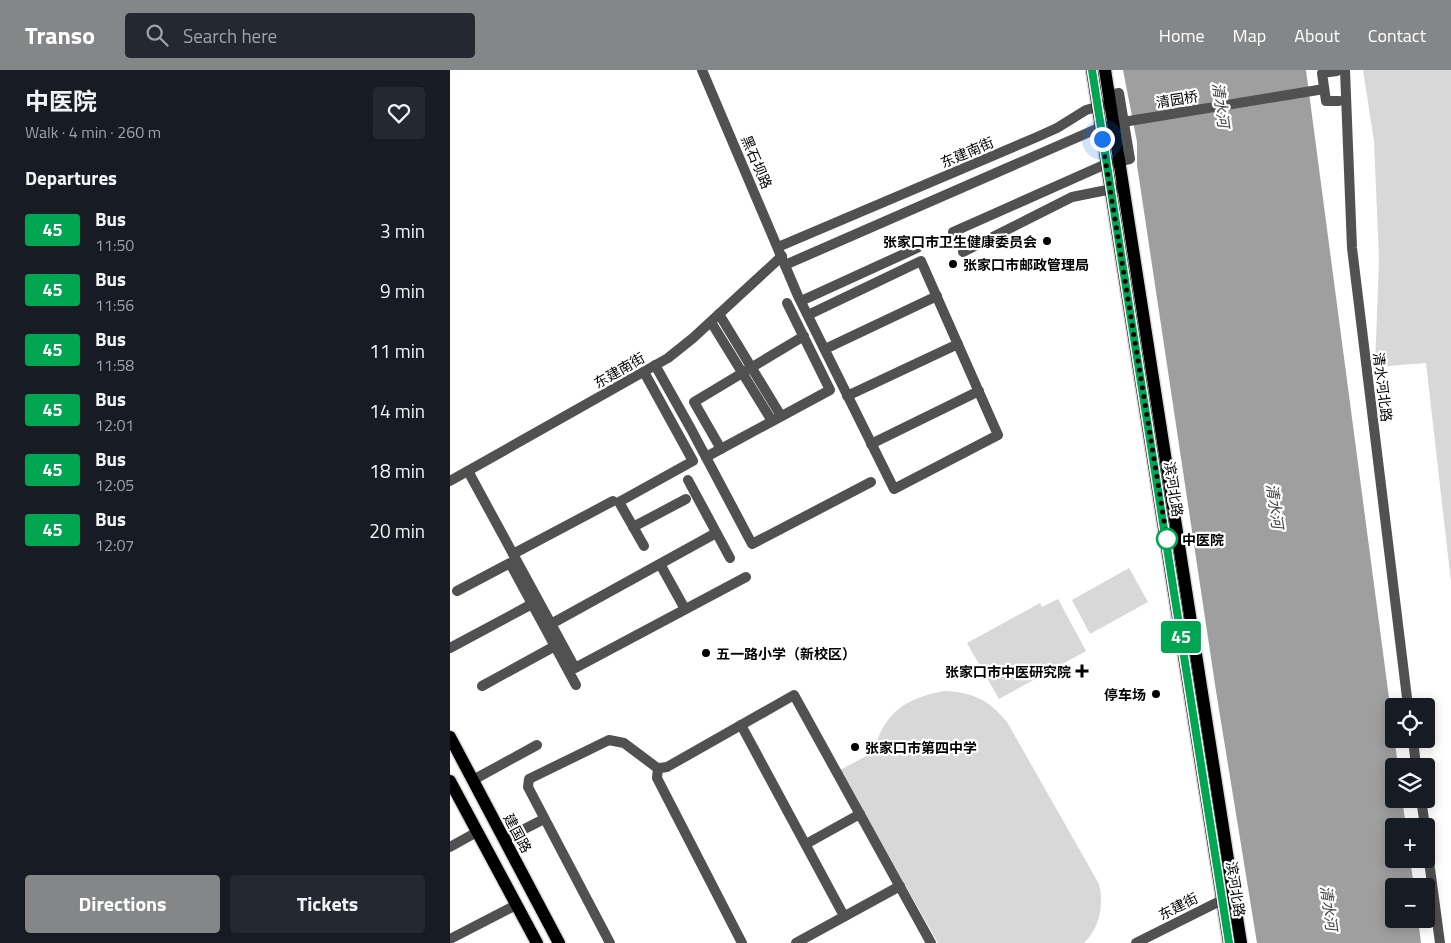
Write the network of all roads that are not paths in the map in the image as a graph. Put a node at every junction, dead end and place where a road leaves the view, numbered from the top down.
1 (702, 70) edge
2 (1092, 70) edge
3 (1105, 70) edge
4 (1341, 71) edge
5 (1324, 89) junction
6 (1109, 100) junction
7 (1339, 101) dead end
8 (1113, 125) junction
9 (1124, 160) junction
10 (1106, 164) junction
11 (1117, 188) junction
12 (953, 232) dead end
13 (917, 248) dead end
14 (963, 252) dead end
15 (782, 256) junction
16 (937, 296) junction
17 (801, 301) junction
18 (787, 303) dead end
19 (719, 314) junction
20 (808, 315) junction
21 (711, 322) junction
22 (804, 336) junction
23 (958, 344) junction
24 (825, 349) junction
25 (655, 366) junction
26 (747, 370) junction
27 (644, 372) junction
28 (979, 391) junction
29 (847, 396) junction
30 (777, 419) junction
31 (871, 444) junction
32 (721, 449) junction
33 (706, 457) junction
34 (468, 472) junction
35 (688, 480) dead end
36 (450, 481) edge
37 (871, 482) dead end
38 (686, 499) dead end
39 (613, 501) dead end
40 (484, 515) dead end
41 (633, 527) junction
42 (716, 533) junction
43 (644, 546) dead end
44 (730, 558) dead end
45 (511, 559) junction
46 (660, 564) junction
47 (746, 577) dead end
48 (457, 591) dead end
49 (532, 604) junction
50 (685, 609) junction
51 (551, 624) junction
52 (555, 646) junction
53 (450, 648) edge
54 (576, 685) dead end
55 (482, 686) dead end
56 (1407, 698) edge
57 (741, 725) junction
58 (450, 737) edge
59 (538, 745) dead end
60 (658, 768) junction
61 (473, 780) junction
62 (450, 781) edge
63 (860, 814) junction
64 (544, 819) junction
65 (495, 822) junction
66 (477, 832) junction
67 (504, 839) junction
68 (806, 844) junction
69 (450, 846) edge
70 (486, 849) junction
71 (1430, 868) edge
72 (900, 886) junction
73 (1228, 897) junction
74 (516, 905) junction
75 (844, 916) junction
76 (450, 939) edge
77 (1236, 942) edge
78 (536, 943) edge
79 (559, 943) edge
80 (610, 943) edge
81 (742, 943) edge
82 (796, 943) edge
83 (931, 943) edge
84 (1136, 943) edge
85 (1440, 943) edge

1 - 15 street, 黑石坝路
2 - 6 main road, 滨河北路
3 - 6 main road, 滨河北路
4 - 5 street
4 - 56 street, 清水河北路
5 - 7 street
5 - 8 street, 清园桥
6 - 8 main road, 滨河北路
6 - 15 street, 东建南街
8 - 9 main road, 滨河北路
8 - 10 main road, 滨河北路
8 - 15 street, 东建南街
9 - 10 street
9 - 11 main road, 滨河北路
10 - 11 main road, 滨河北路
10 - 12 street
11 - 14 street
11 - 73 main road, 滨河北路
13 - 17 street
15 - 17 street, 黑石坝路
15 - 19 street, 东建南街
16 - 20 street
16 - 23 street
16 - 24 street
17 - 20 street, 黑石坝路
18 - 22 street
19 - 21 street, 东建南街
19 - 26 street
20 - 24 street, 黑石坝路
21 - 25 street, 东建南街
21 - 26 street
22 - 26 street
22 - 30 street
23 - 28 street
23 - 29 street
24 - 29 street, 黑石坝路
25 - 27 street, 东建南街
25 - 33 street
26 - 30 street
26 - 32 street
27 - 34 street, 东建南街
27 - 41 street
28 - 31 street
28 - 31 street, 黑石坝路
29 - 31 street, 黑石坝路
30 - 32 street
32 - 33 street
33 - 37 street
34 - 36 street, 东建南街
34 - 45 street
35 - 42 street
38 - 41 street
39 - 45 street
40 - 45 street
41 - 43 street
42 - 44 street
42 - 46 street
45 - 48 street
45 - 49 street
45 - 51 street
46 - 50 street
46 - 51 street
47 - 50 street
49 - 52 street
49 - 53 street
50 - 51 street
52 - 54 street
52 - 55 street
57 - 60 street
57 - 63 street
57 - 68 street
58 - 61 main road, 建国路
59 - 61 street
60 - 64 street
60 - 81 street
61 - 65 main road, 建国路
62 - 66 main road
63 - 68 street
63 - 72 street
64 - 67 street
64 - 80 street
65 - 66 main road
65 - 67 main road, 建国路
66 - 69 street
66 - 70 main road
67 - 70 main road
67 - 79 main road, 建国路
68 - 75 street
70 - 74 main road
71 - 85 street
72 - 75 street
72 - 83 street
73 - 77 main road, 滨河北路
73 - 84 street, 东建街
74 - 76 street
74 - 78 main road
75 - 82 street

